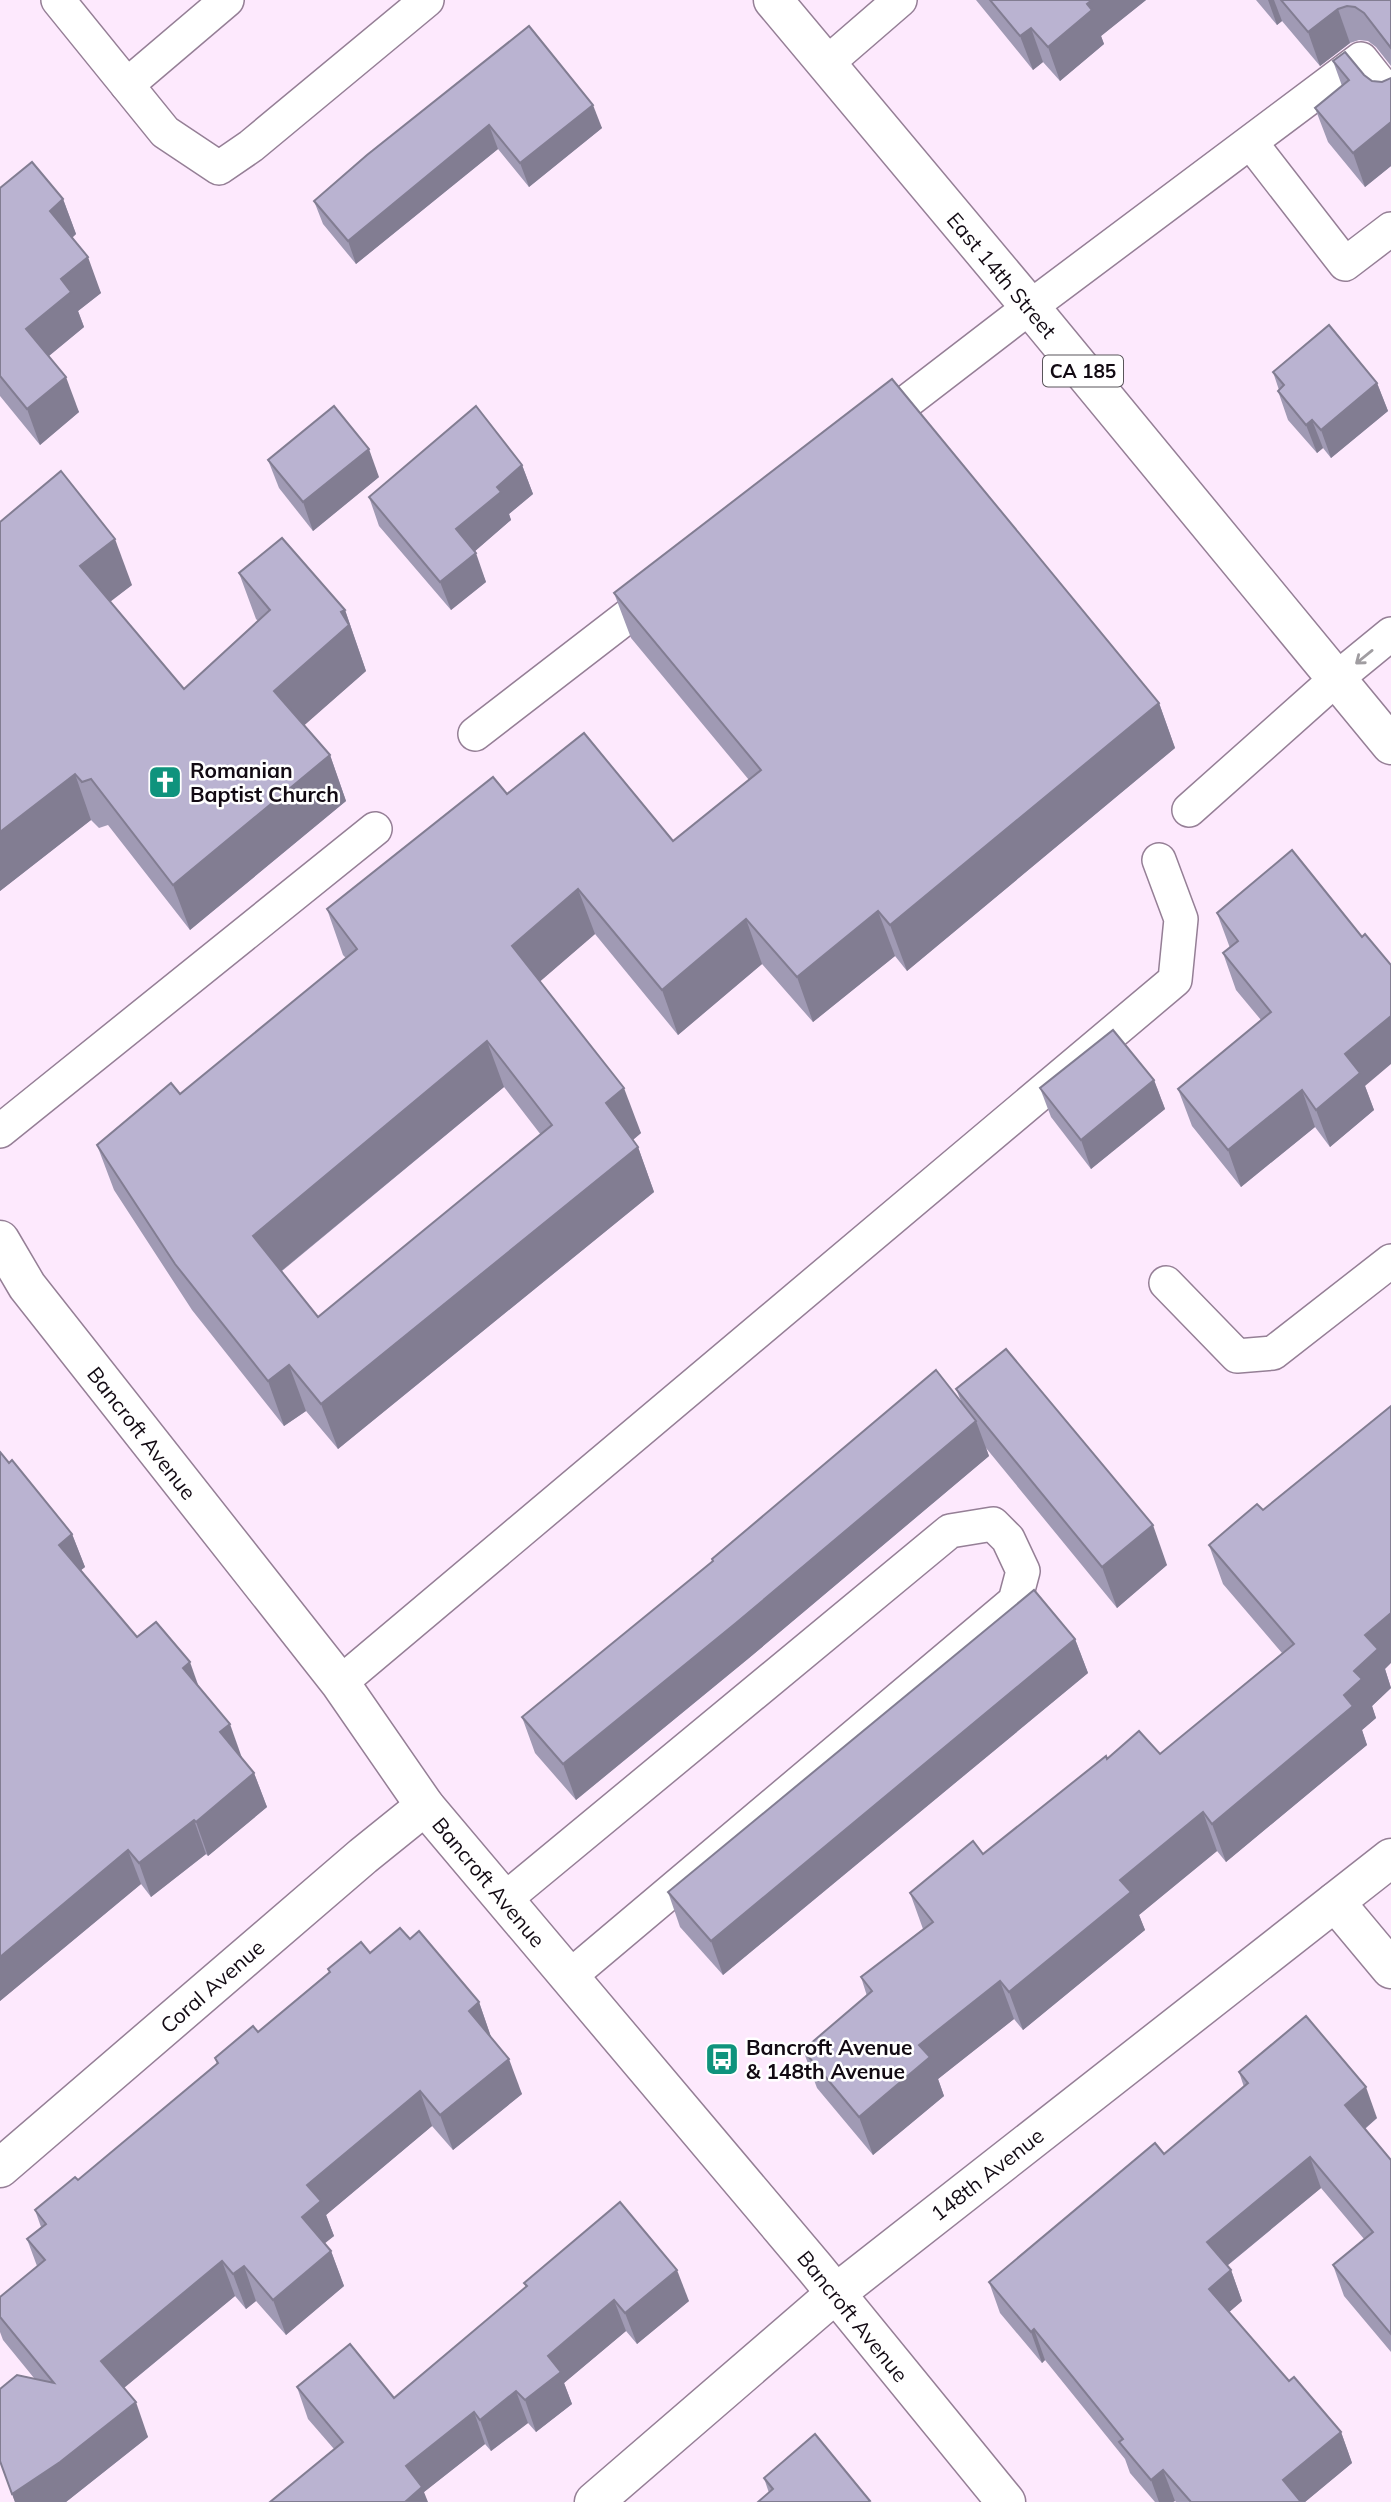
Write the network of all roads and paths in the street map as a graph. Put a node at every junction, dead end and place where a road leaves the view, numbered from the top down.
1 (58, 0) edge
2 (227, 0) edge
3 (427, 0) edge
4 (773, 0) edge
5 (900, 0) edge
6 (826, 64) junction
7 (127, 85) junction
8 (1391, 97) edge
9 (1251, 143) junction
10 (1391, 229) edge
11 (1030, 306) junction
12 (845, 449) edge
13 (682, 575) edge
14 (1391, 635) edge
15 (1336, 679) junction
16 (475, 734) dead end
17 (1391, 745) edge
18 (1189, 810) dead end
19 (375, 829) dead end
20 (1159, 860) dead end
21 (0, 1131) edge
22 (0, 1240) edge
23 (1391, 1261) edge
24 (1166, 1283) dead end
25 (340, 1683) junction
26 (425, 1806) junction
27 (1391, 1858) edge
28 (504, 1900) junction
29 (1335, 1902) junction
30 (1391, 1969) edge
31 (569, 1977) junction
32 (0, 2168) edge
33 (835, 2294) junction
34 (594, 2502) edge
35 (1006, 2502) edge

1 - 7 lane
2 - 7 lane
3 - 7 lane
4 - 6 main road, East 14th Street / CA 185
5 - 6 lane
6 - 11 main road, East 14th Street / CA 185
8 - 9 lane
9 - 10 lane
9 - 11 lane
11 - 12 lane
11 - 15 main road, East 14th Street / CA 185
13 - 16 lane
14 -> 15 lane
15 - 17 main road, East 14th Street / CA 185
15 - 18 lane
19 - 21 lane
20 - 25 lane
22 - 25 main road, Bancroft Avenue
23 - 24 lane
25 - 26 main road, Bancroft Avenue
26 - 28 main road, Bancroft Avenue
26 - 32 main road, Coral Avenue
27 - 29 main road, 148th Avenue
28 - 31 main road, Bancroft Avenue
28 - 31 lane
29 - 30 main road
29 - 33 main road, 148th Avenue
31 - 33 main road, Bancroft Avenue
33 - 34 main road, 148th Avenue
33 - 35 main road, Bancroft Avenue

